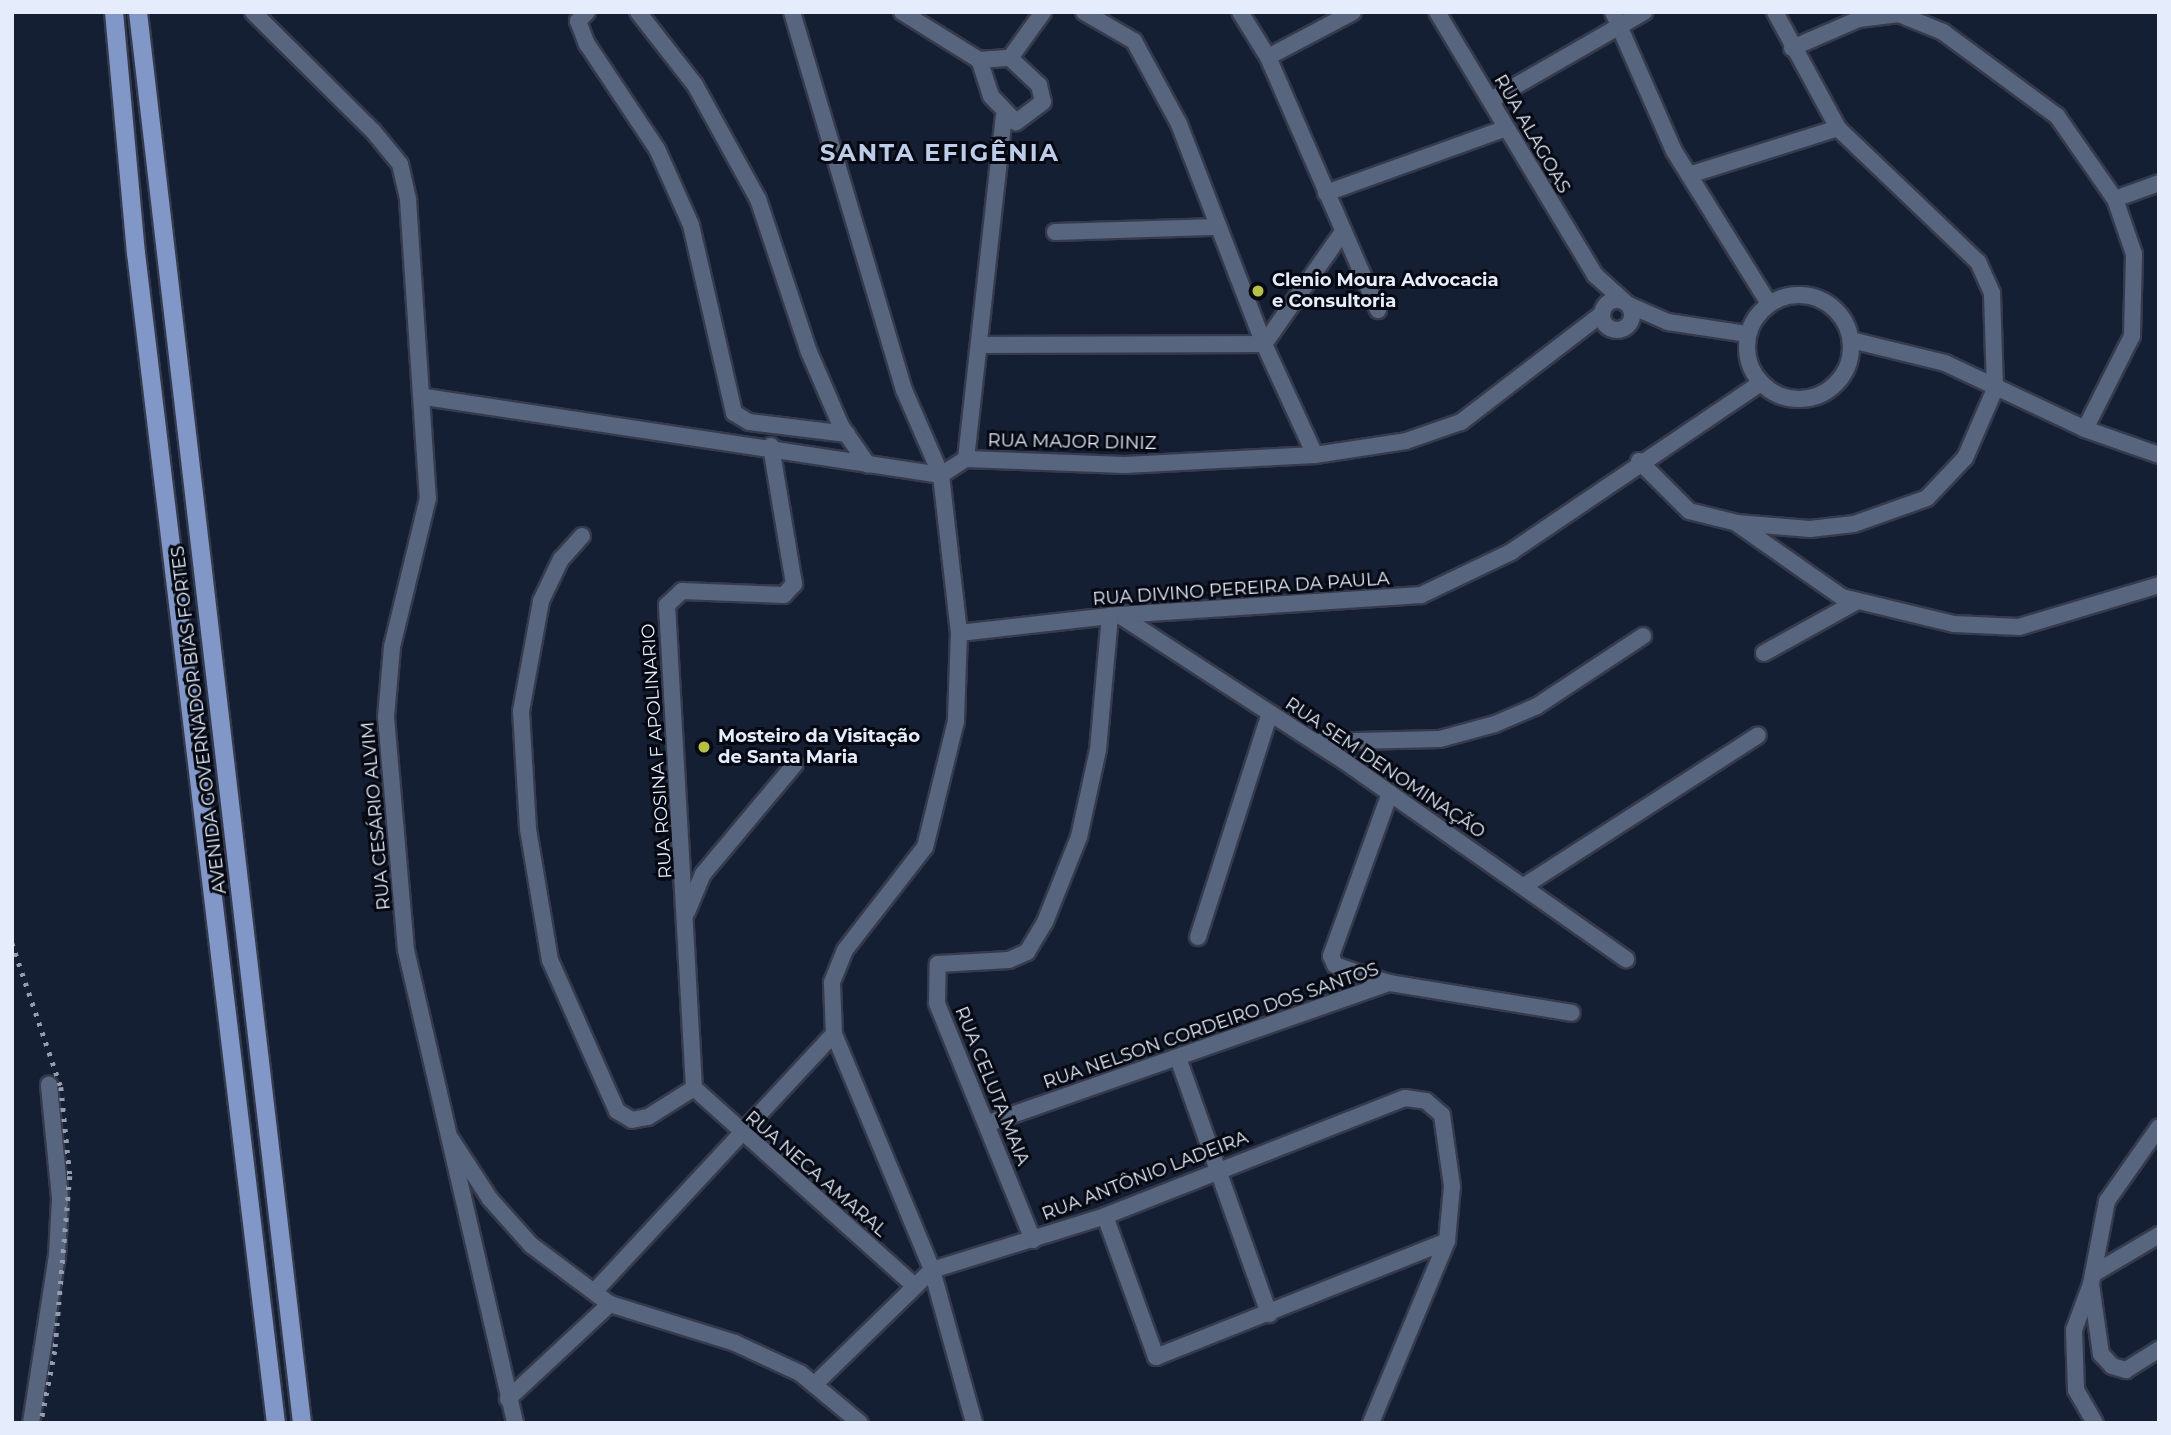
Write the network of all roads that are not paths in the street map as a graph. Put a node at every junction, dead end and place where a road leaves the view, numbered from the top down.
1 (114, 12) edge
2 (138, 12) edge
3 (253, 12) edge
4 (587, 12) edge
5 (638, 12) edge
6 (792, 12) edge
7 (902, 12) edge
8 (1043, 12) edge
9 (1084, 12) edge
10 (1240, 12) edge
11 (1353, 12) edge
12 (1437, 12) edge
13 (1644, 12) edge
14 (1775, 12) edge
15 (1616, 18) edge
16 (1792, 48) junction
17 (1268, 57) junction
18 (1010, 58) junction
19 (979, 60) junction
20 (1491, 100) junction
21 (1004, 117) junction
22 (1838, 128) junction
23 (1504, 129) junction
24 (1689, 175) junction
25 (2159, 183) edge
26 (1326, 193) junction
27 (2115, 199) junction
28 (1218, 227) junction
29 (1055, 232) dead end
30 (1342, 233) junction
31 (1595, 275) junction
32 (1768, 302) junction
33 (1627, 303) junction
34 (1378, 310) dead end
35 (1603, 311) junction
36 (1668, 322) junction
37 (1621, 329) junction
38 (1746, 334) junction
39 (1851, 340) junction
40 (1572, 342) junction
41 (1264, 344) junction
42 (981, 345) junction
43 (1759, 384) junction
44 (1995, 389) junction
45 (425, 397) junction
46 (2085, 429) junction
47 (847, 434) junction
48 (771, 446) junction
49 (1315, 455) junction
50 (2159, 455) edge
51 (966, 459) junction
52 (1639, 461) junction
53 (868, 465) junction
54 (941, 475) junction
55 (1737, 523) junction
56 (582, 536) dead end
57 (2159, 585) edge
58 (1856, 602) junction
59 (1115, 615) junction
60 (959, 634) junction
61 (1643, 636) dead end
62 (1764, 653) dead end
63 (1270, 713) junction
64 (1758, 735) dead end
65 (1315, 742) junction
66 (196, 747) junction
67 (225, 748) junction
68 (796, 764) dead end
69 (202, 790) junction
70 (229, 790) junction
71 (1390, 793) junction
72 (1524, 886) junction
73 (686, 914) junction
74 (1198, 937) dead end
75 (1626, 959) dead end
76 (1389, 983) junction
77 (1572, 1013) dead end
78 (254, 1020) junction
79 (229, 1023) junction
80 (834, 1034) junction
81 (1178, 1058) junction
82 (49, 1085) dead end
83 (694, 1088) junction
84 (989, 1124) junction
85 (2159, 1127) edge
86 (444, 1128) junction
87 (739, 1134) junction
88 (1217, 1167) junction
89 (277, 1216) junction
90 (1105, 1216) junction
91 (252, 1220) junction
92 (2159, 1235) edge
93 (1032, 1240) junction
94 (1447, 1241) junction
95 (932, 1270) junction
96 (2092, 1279) junction
97 (915, 1286) junction
98 (594, 1292) junction
99 (610, 1304) junction
100 (1269, 1314) junction
101 (2159, 1349) edge
102 (815, 1384) junction
103 (508, 1399) junction
104 (513, 1422) edge
105 (31, 1423) edge
106 (276, 1423) edge
107 (302, 1423) edge
108 (860, 1423) edge
109 (974, 1423) edge
110 (1371, 1423) edge
111 (2095, 1423) edge

1 - 66 main road, AVENIDA GOVERNADOR BIAS FORTES
2 - 67 main road, AVENIDA GOVERNADOR BIAS FORTES
3 - 45 street, RUA CESÁRIO ALVIM
4 - 47 street
5 - 47 street
6 - 54 street
7 - 19 street
8 - 18 street
9 - 28 street
10 - 17 street
11 - 17 street
12 - 20 street, RUA ALAGOAS
13 - 15 street
14 - 16 street
15 - 20 street
15 - 24 street
16 - 22 street
16 - 27 street
17 - 26 street
18 - 19 street
18 - 21 street
19 - 21 street
20 - 23 street, RUA ALAGOAS
21 - 42 street
22 - 24 street
22 - 44 street
23 - 26 street
23 - 31 street, RUA ALAGOAS
24 - 32 street
25 - 27 street
26 - 30 street
27 - 46 street
28 - 29 street
28 - 41 street
30 - 34 street
30 - 41 street
31 - 33 street, RUA ALAGOAS
31 - 35 street, RUA ALAGOAS
32 - 38 street
32 - 39 street
33 - 35 street
33 - 36 street, RUA ALAGOAS
33 - 37 street
35 - 37 street
35 - 40 street, RUA MAJOR DINIZ
36 - 37 street, RUA ALAGOAS
36 - 38 street, RUA ALAGOAS
37 - 40 street, RUA MAJOR DINIZ
38 - 43 street
39 - 43 street
39 - 44 street
40 - 49 street, RUA MAJOR DINIZ
41 - 42 street
41 - 49 street
42 - 51 street
43 - 52 street, RUA DIVINO PEREIRA DA PAULA
44 - 46 street
44 - 55 street
45 - 48 street
45 - 86 street, RUA CESÁRIO ALVIM
46 - 50 street
47 - 53 street
48 - 53 street
48 - 73 street, RUA ROSINA F APOLINARIO
49 - 51 street, RUA MAJOR DINIZ
51 - 54 street, RUA MAJOR DINIZ
52 - 55 street
52 - 59 street, RUA DIVINO PEREIRA DA PAULA
53 - 54 street
54 - 60 street
55 - 58 street
56 - 83 street
57 - 58 street
58 - 62 street
59 - 60 street, RUA DIVINO PEREIRA DA PAULA
59 - 63 street, RUA SEM DENOMINAÇÃO
59 - 84 street, RUA CELUTA MAIA
60 - 80 street
61 - 65 street
63 - 65 street, RUA SEM DENOMINAÇÃO
63 - 74 street
64 - 72 street
65 - 71 street, RUA SEM DENOMINAÇÃO
66 - 67 main road
66 - 69 main road, AVENIDA GOVERNADOR BIAS FORTES
67 - 70 main road, AVENIDA GOVERNADOR BIAS FORTES
68 - 73 street
69 - 70 main road
69 - 79 main road, AVENIDA GOVERNADOR BIAS FORTES
70 - 78 main road, AVENIDA GOVERNADOR BIAS FORTES
71 - 72 street, RUA SEM DENOMINAÇÃO
71 - 76 street
72 - 75 street, RUA SEM DENOMINAÇÃO
73 - 83 street, RUA ROSINA F APOLINARIO
76 - 77 street, RUA NELSON CORDEIRO DOS SANTOS
76 - 81 street, RUA NELSON CORDEIRO DOS SANTOS
78 - 79 main road
78 - 89 main road, AVENIDA GOVERNADOR BIAS FORTES
79 - 91 main road, AVENIDA GOVERNADOR BIAS FORTES
80 - 87 street
80 - 95 street
81 - 84 street, RUA NELSON CORDEIRO DOS SANTOS
81 - 88 street
82 - 105 street
83 - 87 street, RUA NECA AMARAL
84 - 93 street, RUA CELUTA MAIA
85 - 96 street
86 - 98 street
86 - 103 street, RUA CESÁRIO ALVIM
87 - 97 street, RUA NECA AMARAL
87 - 98 street
88 - 90 street, RUA ANTÔNIO LADEIRA
88 - 94 street, RUA ANTÔNIO LADEIRA
88 - 100 street
89 - 91 main road
89 - 107 main road, AVENIDA GOVERNADOR BIAS FORTES
90 - 93 street, RUA ANTÔNIO LADEIRA
90 - 100 street
91 - 106 main road, AVENIDA GOVERNADOR BIAS FORTES
92 - 96 street
93 - 95 street, RUA ANTÔNIO LADEIRA
94 - 100 street
94 - 110 street
95 - 97 street, RUA ANTÔNIO LADEIRA
95 - 109 street
96 - 101 street
96 - 111 street
97 - 102 street, RUA ANTÔNIO LADEIRA
98 - 99 street
99 - 102 street
99 - 103 street
102 - 108 street
103 - 104 street, RUA CESÁRIO ALVIM

